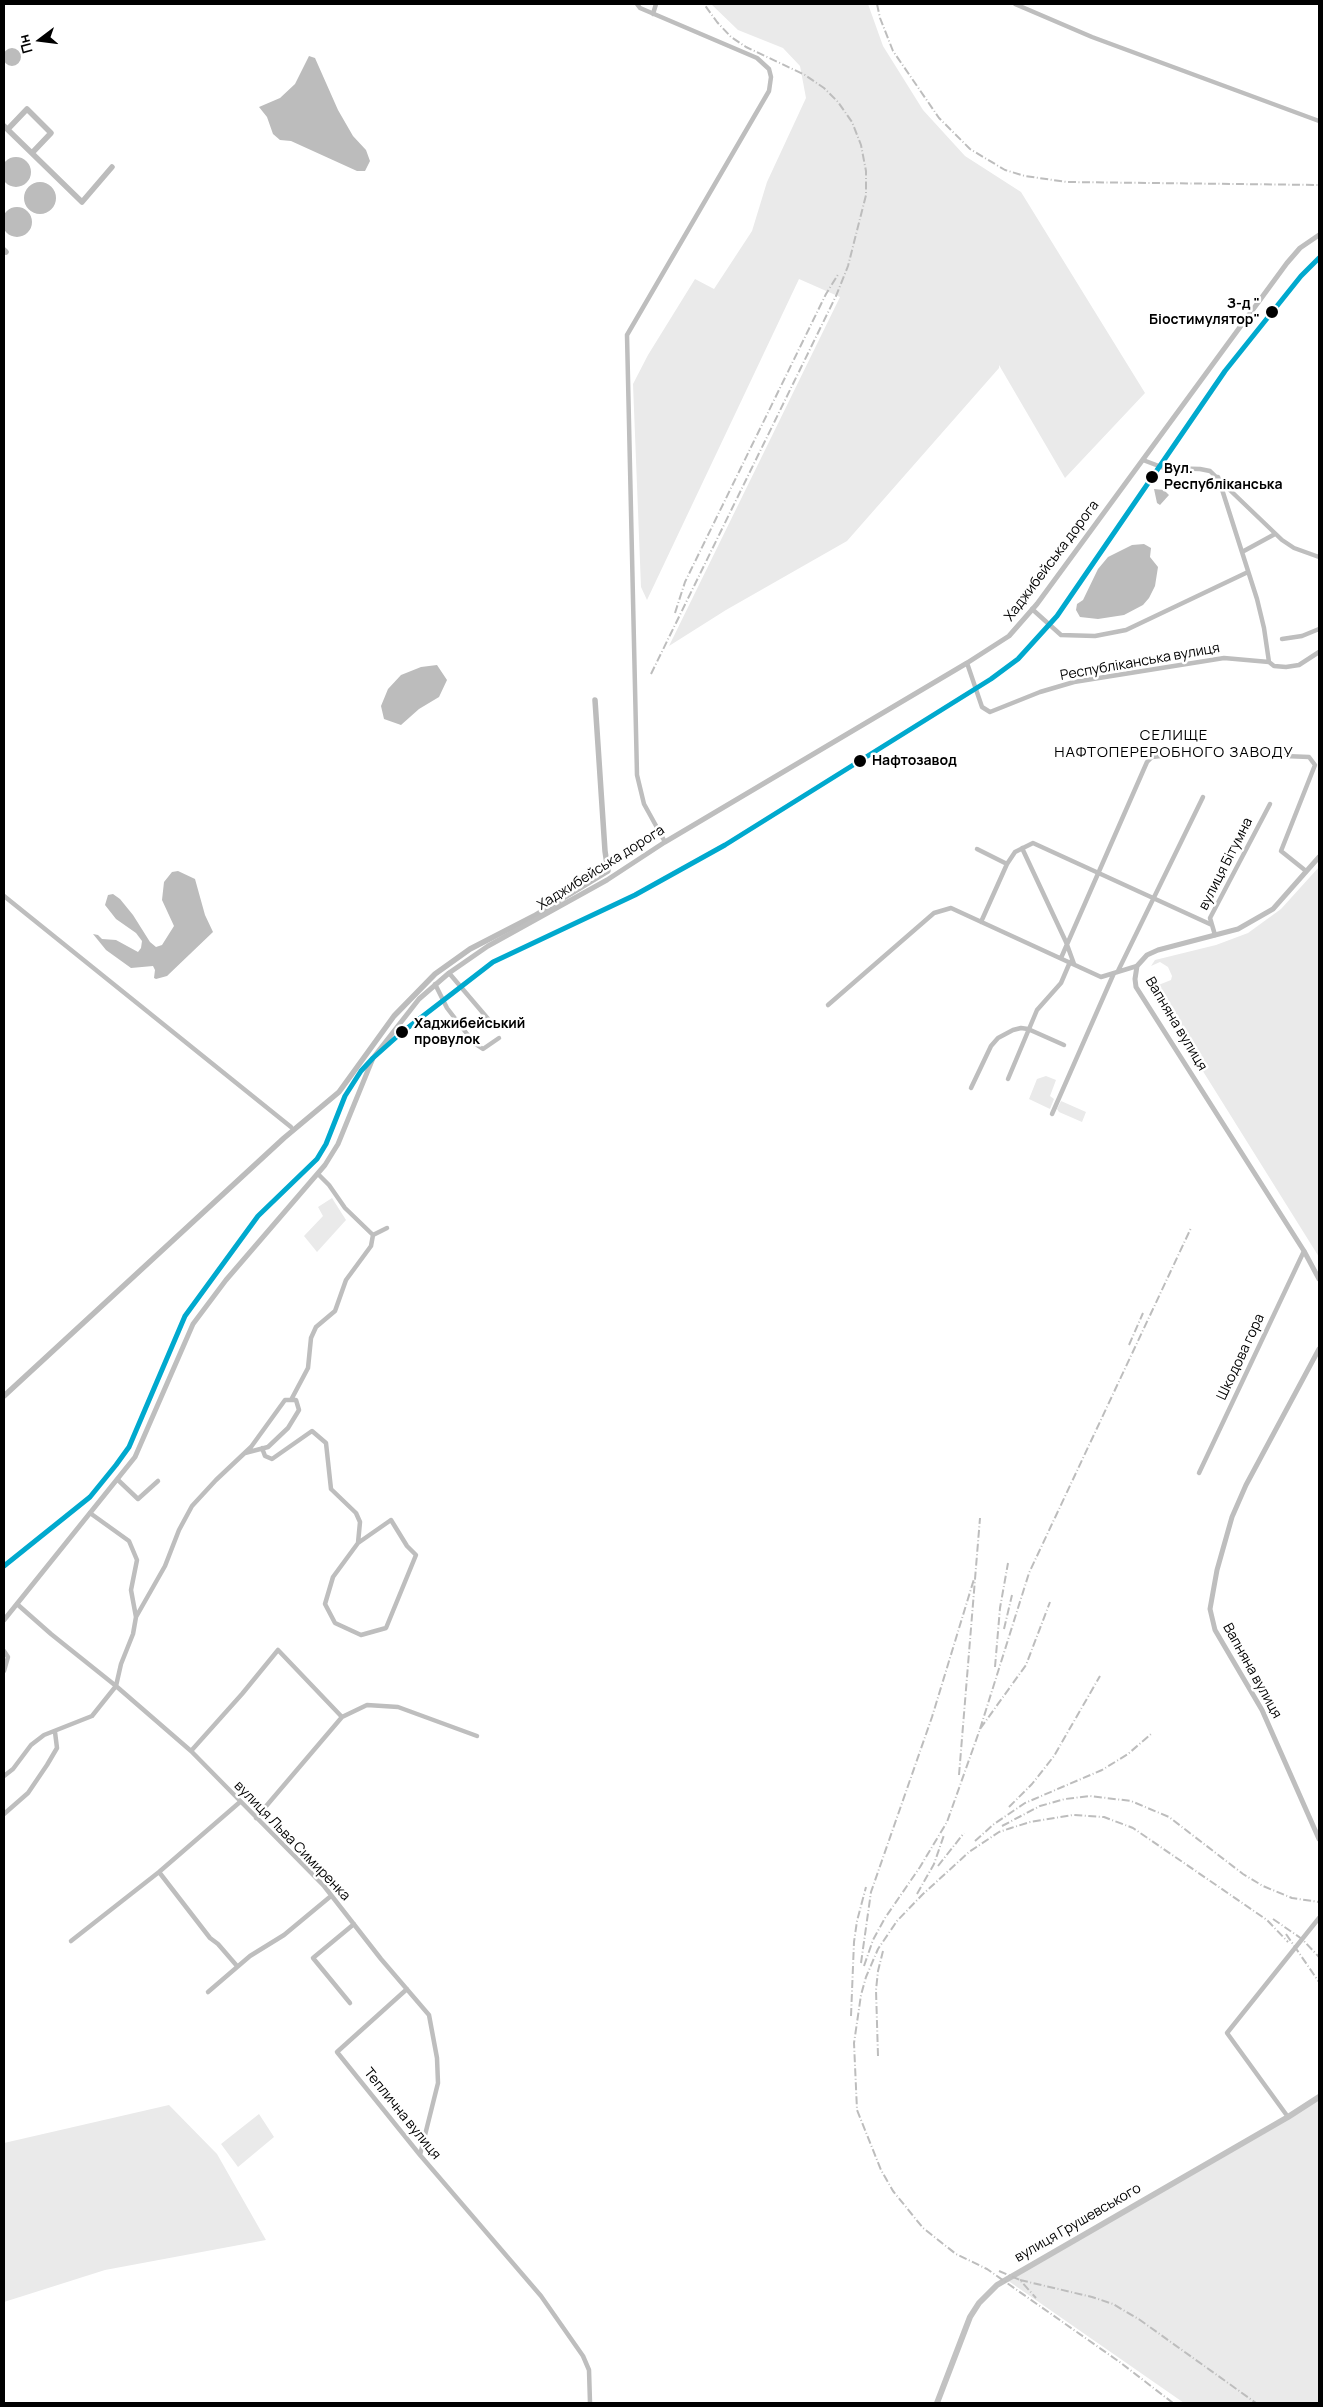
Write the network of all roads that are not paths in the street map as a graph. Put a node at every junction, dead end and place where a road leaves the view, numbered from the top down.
1 (637, 4) edge
2 (656, 4) edge
3 (1015, 4) edge
4 (653, 14) junction
5 (1319, 121) edge
6 (1319, 235) edge
7 (1143, 460) junction
8 (1218, 477) junction
9 (1275, 534) junction
10 (1242, 552) junction
11 (1319, 557) edge
12 (1248, 572) junction
13 (1032, 610) junction
14 (1319, 629) edge
15 (1282, 639) dead end
16 (1319, 652) edge
17 (1268, 662) junction
18 (967, 663) junction
19 (1178, 754) dead end
20 (1236, 754) dead end
21 (1202, 797) dead end
22 (1270, 804) dead end
23 (665, 842) junction
24 (1022, 848) junction
25 (977, 849) dead end
26 (1319, 857) edge
27 (1007, 864) junction
28 (1306, 871) junction
29 (1098, 873) junction
30 (4, 896) edge
31 (1153, 898) junction
32 (981, 922) junction
33 (1212, 925) junction
34 (1215, 935) junction
35 (1066, 942) junction
36 (1061, 958) junction
37 (1072, 963) junction
38 (1137, 966) junction
39 (1116, 972) junction
40 (449, 974) junction
41 (435, 984) junction
42 (828, 1005) dead end
43 (489, 1020) dead end
44 (1028, 1029) junction
45 (499, 1038) dead end
46 (1064, 1045) dead end
47 (1008, 1079) dead end
48 (971, 1088) dead end
49 (1052, 1114) dead end
50 (291, 1127) dead end
51 (318, 1174) junction
52 (386, 1228) dead end
53 (373, 1235) junction
54 (1304, 1251) junction
55 (1319, 1279) edge
56 (1319, 1349) edge
57 (291, 1400) junction
58 (262, 1448) junction
59 (245, 1453) junction
60 (1199, 1473) dead end
61 (118, 1480) junction
62 (158, 1481) dead end
63 (90, 1513) junction
64 (358, 1543) junction
65 (17, 1604) junction
66 (136, 1617) junction
67 (4, 1620) edge
68 (4, 1651) edge
69 (4, 1671) edge
70 (116, 1686) junction
71 (342, 1717) junction
72 (54, 1732) junction
73 (477, 1736) dead end
74 (191, 1751) junction
75 (4, 1776) edge
76 (240, 1802) junction
77 (4, 1814) edge
78 (256, 1818) junction
79 (1319, 1838) edge
80 (159, 1872) junction
81 (331, 1896) junction
82 (1319, 1918) edge
83 (354, 1924) junction
84 (71, 1941) dead end
85 (237, 1966) junction
86 (407, 1989) junction
87 (208, 1992) dead end
88 (350, 2004) dead end
89 (1319, 2097) edge
90 (1288, 2117) junction
91 (420, 2155) junction
92 (590, 2403) edge
93 (937, 2403) edge

1 - 4 street
2 - 4 street
3 - 5 street
4 - 23 street
6 - 7 street, Хаджибейська дорога
7 - 8 street
7 - 13 street, Хаджибейська дорога
8 - 9 street
8 - 10 street
9 - 10 street
9 - 11 street
10 - 12 street
12 - 13 street
12 - 17 street
13 - 18 street, Хаджибейська дорога
14 - 15 street
16 - 17 street, Республіканська вулиця
17 - 18 street, Республіканська вулиця
18 - 23 street, Хаджибейська дорога
19 - 29 street
20 - 28 street
21 - 31 street
22 - 33 street, вулиця Бітумна
23 - 40 street, Хаджибейська дорога
24 - 27 street
24 - 29 street
24 - 35 street
25 - 27 street
26 - 28 street, Вапняна вулиця
27 - 32 street
28 - 34 street, Вапняна вулиця
29 - 31 street
29 - 35 street
30 - 50 street
31 - 33 street
31 - 39 street
32 - 36 street
32 - 42 street
33 - 34 street, вулиця Бітумна
34 - 38 street, Вапняна вулиця
35 - 36 street
35 - 37 street
36 - 37 street
37 - 39 street
37 - 44 street
38 - 39 street
38 - 54 street, Вапняна вулиця
39 - 49 street
40 - 41 street, Хаджибейська дорога
40 - 43 street
41 - 45 street
41 - 51 street, Хаджибейська дорога
44 - 46 street
44 - 47 street
44 - 48 street
51 - 53 street
51 - 61 street, Хаджибейська дорога
52 - 53 street
53 - 57 street
54 - 55 street, Вапняна вулиця
54 - 60 street, Шкодова гора
56 - 79 street, Вапняна вулиця
57 - 58 street
57 - 59 street
58 - 59 street
58 - 64 street
59 - 66 street
61 - 62 street
61 - 63 street, Хаджибейська дорога
63 - 65 street, Хаджибейська дорога
63 - 66 street
64 - 64 street
65 - 67 street, Хаджибейська дорога
65 - 70 street, вулиця Льва Симиренка
66 - 70 street
68 - 69 street
70 - 72 street
70 - 74 street, вулиця Льва Симиренка
71 - 73 street
71 - 74 street
71 - 78 street
72 - 75 street
72 - 77 street
74 - 76 street, вулиця Льва Симиренка
76 - 78 street, вулиця Льва Симиренка
76 - 80 street
78 - 81 street, вулиця Льва Симиренка
80 - 84 street
80 - 85 street
81 - 83 street, вулиця Льва Симиренка
81 - 85 street
82 - 90 street
83 - 86 street, вулиця Льва Симиренка
83 - 88 street
85 - 87 street
86 - 91 street, вулиця Льва Симиренка
86 - 91 street, Теплична вулиця
89 - 90 main road, вулиця Грушевського
90 - 93 main road, вулиця Грушевського
91 - 92 street, Теплична вулиця

